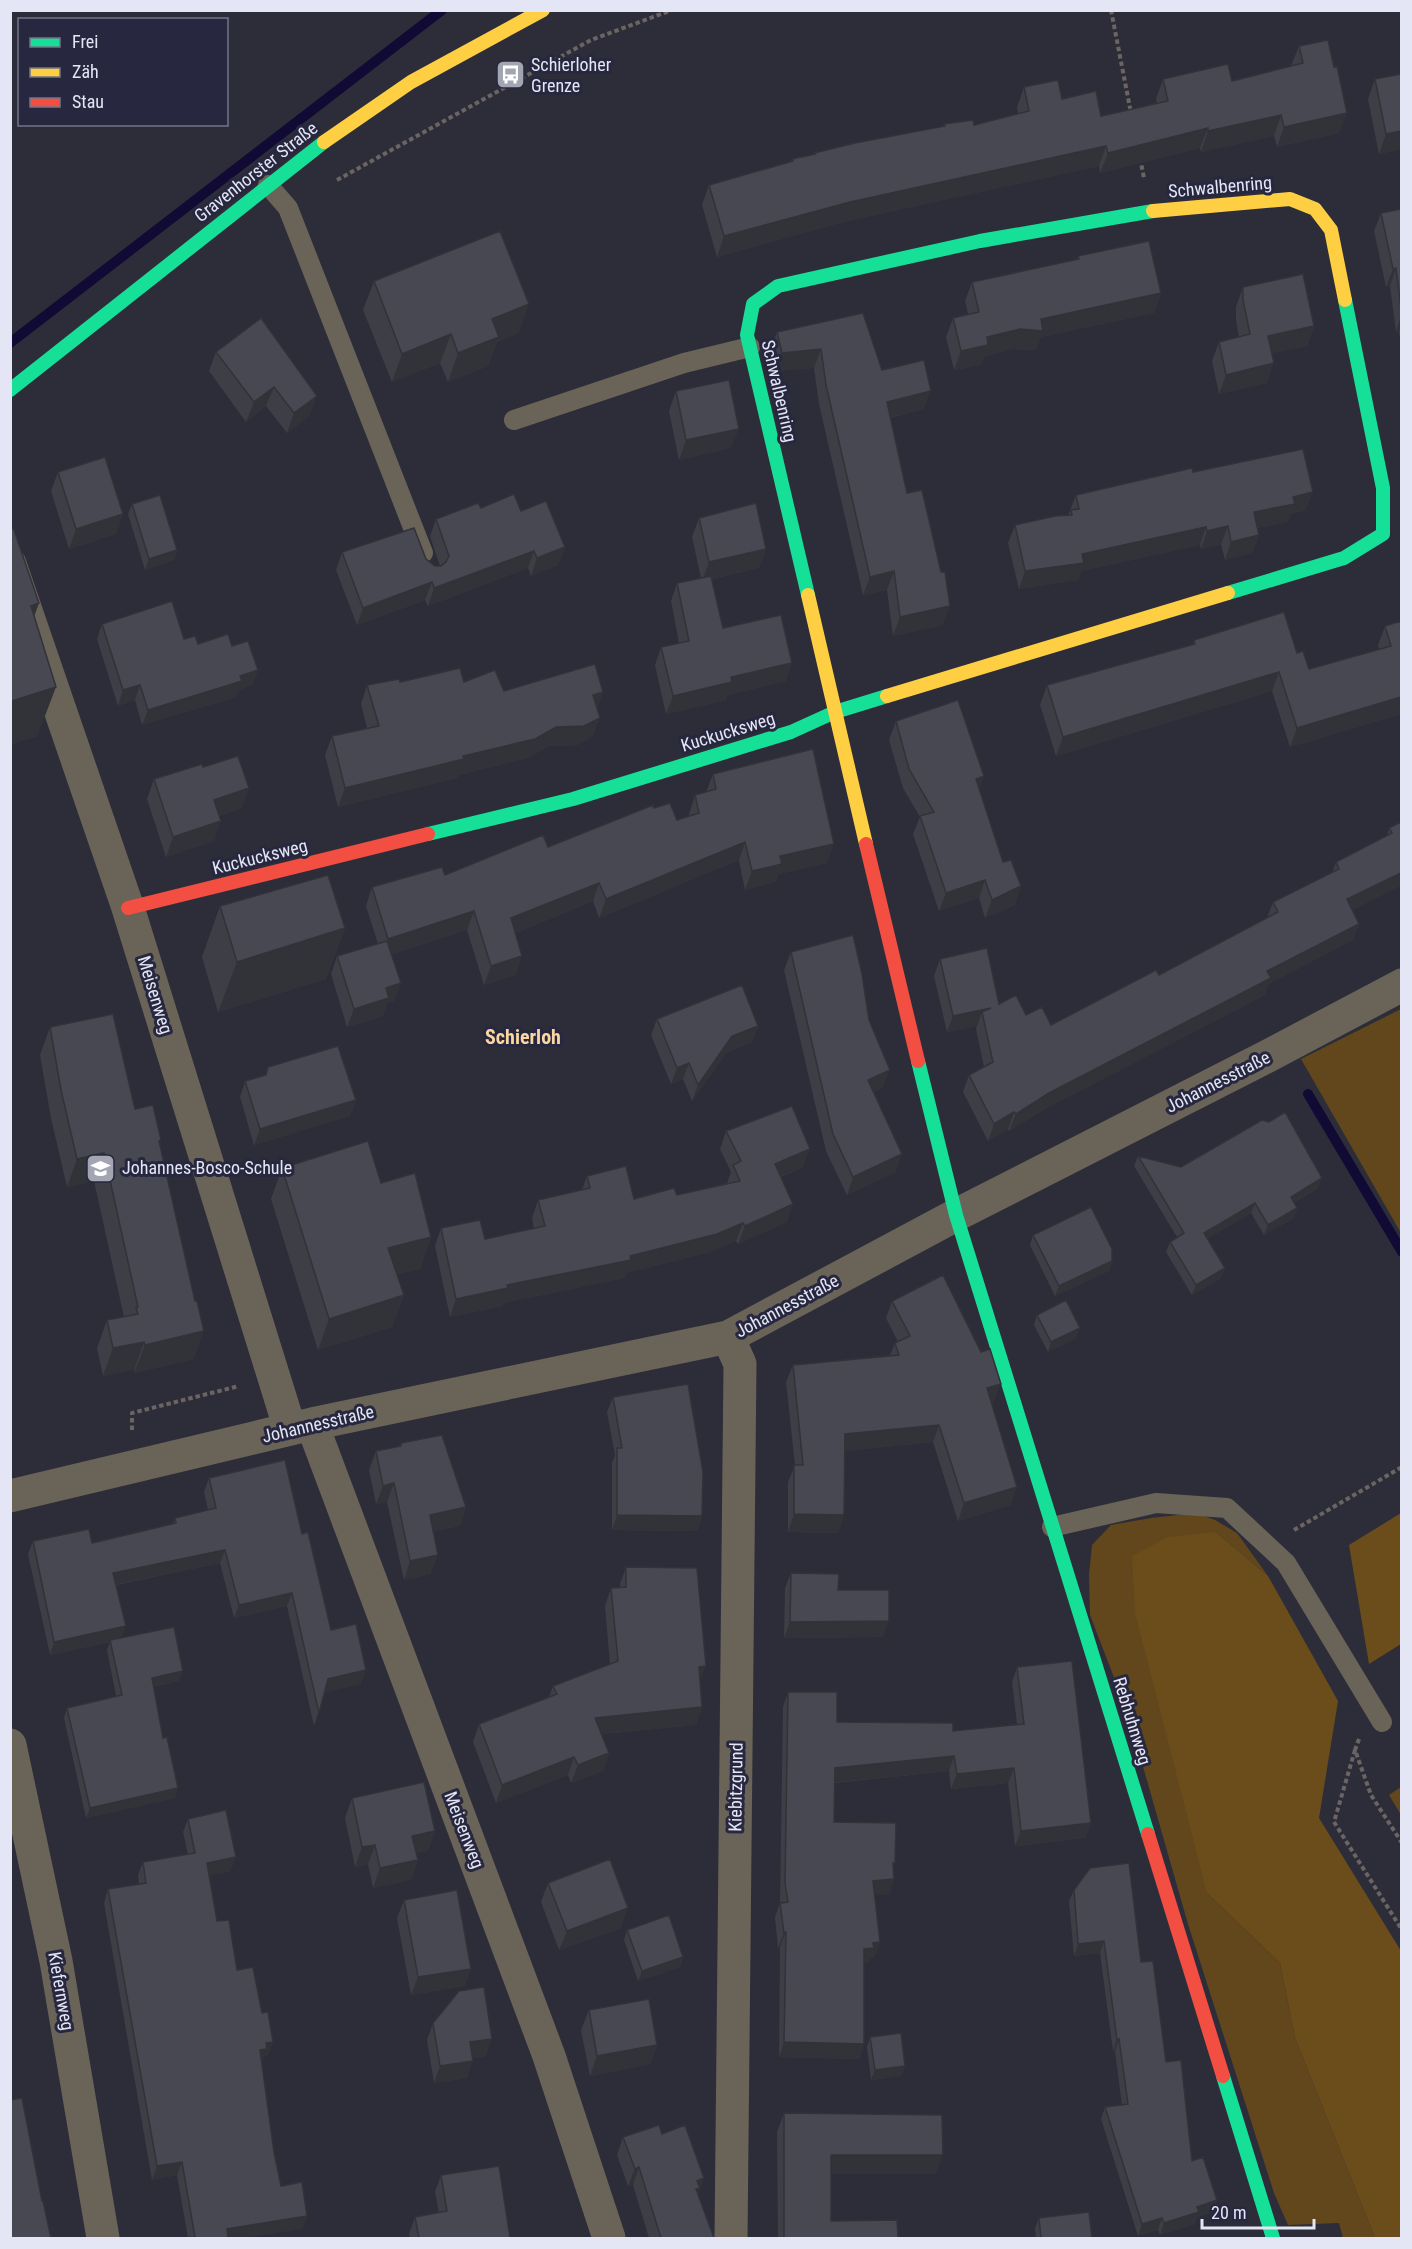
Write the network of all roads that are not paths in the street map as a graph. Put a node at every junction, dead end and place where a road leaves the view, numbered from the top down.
1 (543, 10) edge
2 (268, 185) junction
3 (750, 347) junction
4 (10, 390) edge
5 (514, 420) dead end
6 (10, 564) edge
7 (431, 572) edge
8 (835, 712) junction
9 (128, 908) junction
10 (1401, 986) edge
11 (956, 1215) junction
12 (728, 1337) junction
13 (301, 1427) junction
14 (10, 1496) edge
15 (1052, 1527) junction
16 (1382, 1722) road end
17 (10, 1745) edge
18 (103, 2238) edge
19 (609, 2238) edge
20 (731, 2238) edge
21 (1274, 2238) edge

1 - 2 street, Gravenhorster Straße
2 - 4 street, Gravenhorster Straße
2 - 7 lane
3 - 5 lane
3 - 8 street, Schwalbenring
3 - 8 street, Schwalbenring
6 - 9 street, Meisenweg
8 - 9 street, Kuckucksweg
8 - 11 street
9 - 13 street, Meisenweg
10 - 11 street, Johannesstraße
11 - 12 street, Johannesstraße
11 - 15 street, Rebhuhnweg
12 - 13 street, Johannesstraße
12 - 20 street, Kiebitzgrund
13 - 14 street, Johannesstraße
13 - 19 street, Meisenweg
15 - 16 lane
15 - 21 street, Rebhuhnweg
17 - 18 street, Kiefernweg

